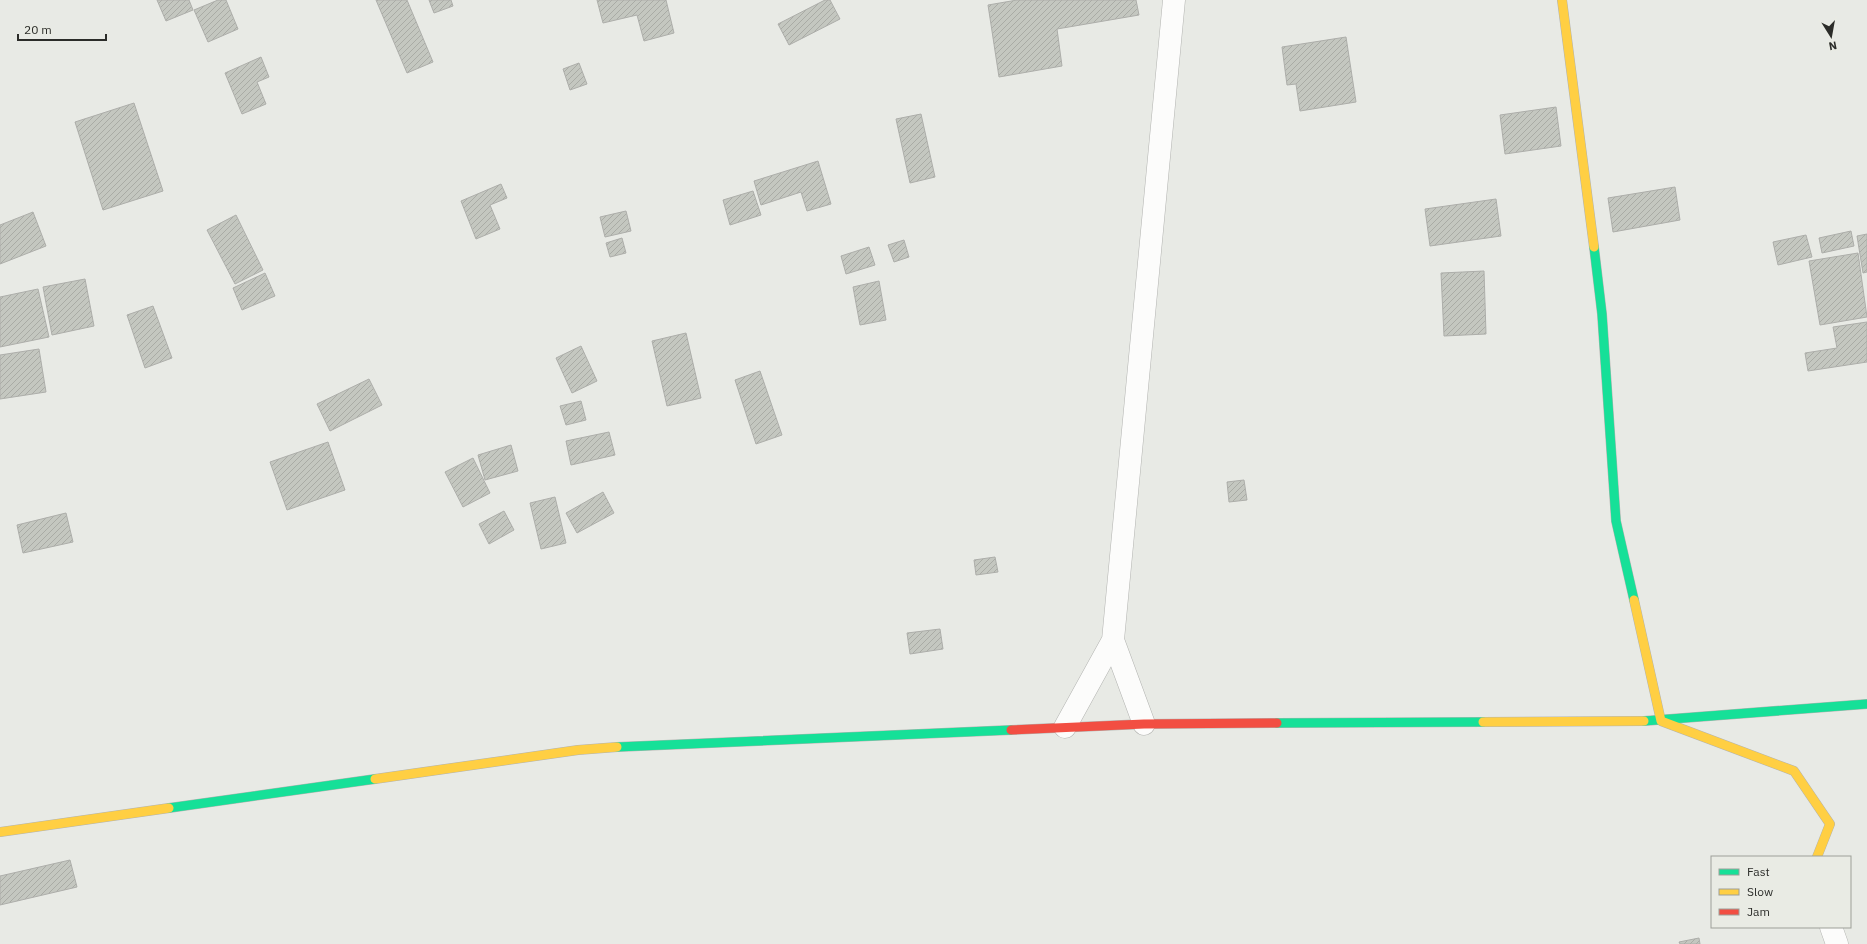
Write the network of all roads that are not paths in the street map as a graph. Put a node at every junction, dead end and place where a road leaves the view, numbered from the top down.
1 (1174, 0) edge
2 (1562, 0) edge
3 (1114, 640) junction
4 (1867, 704) edge
5 (1661, 721) junction
6 (1144, 724) junction
7 (1065, 727) junction
8 (0, 832) edge
9 (1817, 856) edge
10 (1830, 928) edge
11 (1837, 944) edge

1 - 3 street
2 - 5 street
3 - 6 street
3 - 7 street
4 - 5 street
5 - 6 street
5 - 9 street
6 - 7 street
7 - 8 street
10 - 11 street

